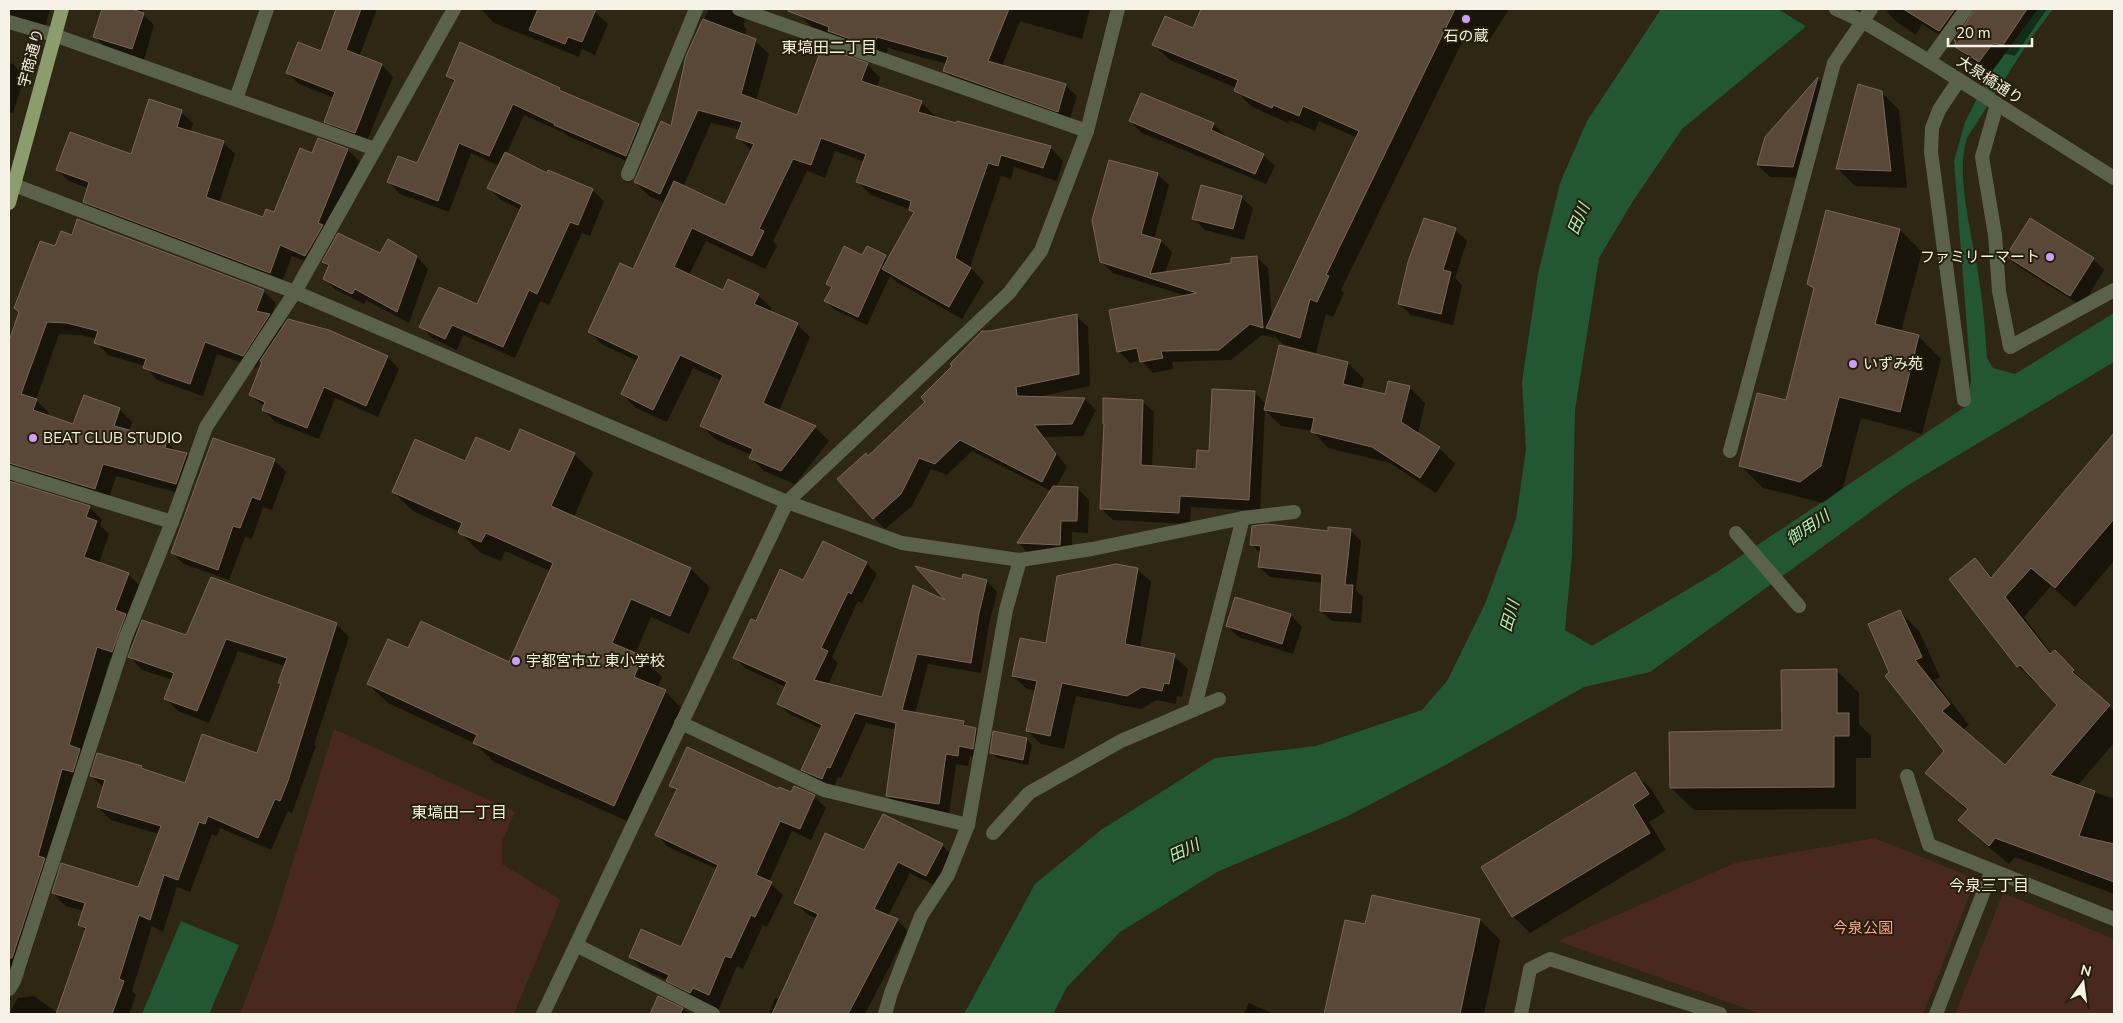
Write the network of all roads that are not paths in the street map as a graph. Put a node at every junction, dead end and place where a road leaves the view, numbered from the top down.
1 (62, 9) edge
2 (267, 9) edge
3 (454, 9) edge
4 (696, 9) edge
5 (739, 9) edge
6 (1118, 9) edge
7 (1871, 9) edge
8 (1966, 9) edge
9 (1841, 12) edge
10 (1862, 21) junction
11 (9, 22) edge
12 (54, 35) junction
13 (1929, 61) junction
14 (1959, 80) junction
15 (236, 99) junction
16 (1997, 104) junction
17 (1087, 131) junction
18 (375, 149) junction
19 (628, 174) dead end
20 (2114, 178) edge
21 (14, 185) junction
22 (9, 203) edge
23 (2114, 290) edge
24 (295, 292) junction
25 (1964, 400) dead end
26 (1730, 451) dead end
27 (9, 472) edge
28 (787, 502) junction
29 (1294, 512) dead end
30 (1243, 518) junction
31 (172, 522) junction
32 (1736, 533) dead end
33 (1020, 560) junction
34 (1799, 606) dead end
35 (1219, 699) dead end
36 (1194, 710) junction
37 (681, 723) junction
38 (1907, 776) dead end
39 (968, 825) junction
40 (993, 833) dead end
41 (1992, 870) junction
42 (2114, 919) edge
43 (576, 945) junction
44 (9, 989) edge
45 (543, 1014) edge
46 (713, 1014) edge
47 (885, 1014) edge
48 (1521, 1014) edge
49 (1720, 1014) edge
50 (1936, 1014) edge

1 - 12 main road, 宇商通り
2 - 15 street
3 - 18 street
4 - 19 street
5 - 17 street
6 - 17 street
7 - 10 street
8 - 13 street
9 - 10 street, 大泉橋通り
10 - 13 street, 大泉橋通り
10 - 26 street
11 - 12 street
12 - 15 street
12 - 21 main road, 宇商通り
13 - 14 street, 大泉橋通り
14 - 16 street, 大泉橋通り
14 - 25 street
15 - 18 street
16 - 20 street, 大泉橋通り
16 - 23 street
17 - 28 street
18 - 24 street
21 - 22 main road, 宇商通り
21 - 24 street
24 - 28 street
24 - 31 street
27 - 31 street
28 - 33 street
28 - 37 street
29 - 30 street
30 - 33 street
30 - 36 street
31 - 44 street
32 - 34 street
33 - 39 street
35 - 36 street
36 - 40 street
37 - 39 street
37 - 43 street
38 - 41 street
39 - 47 street
41 - 42 street
41 - 50 street
43 - 45 street
43 - 46 street
48 - 49 street

